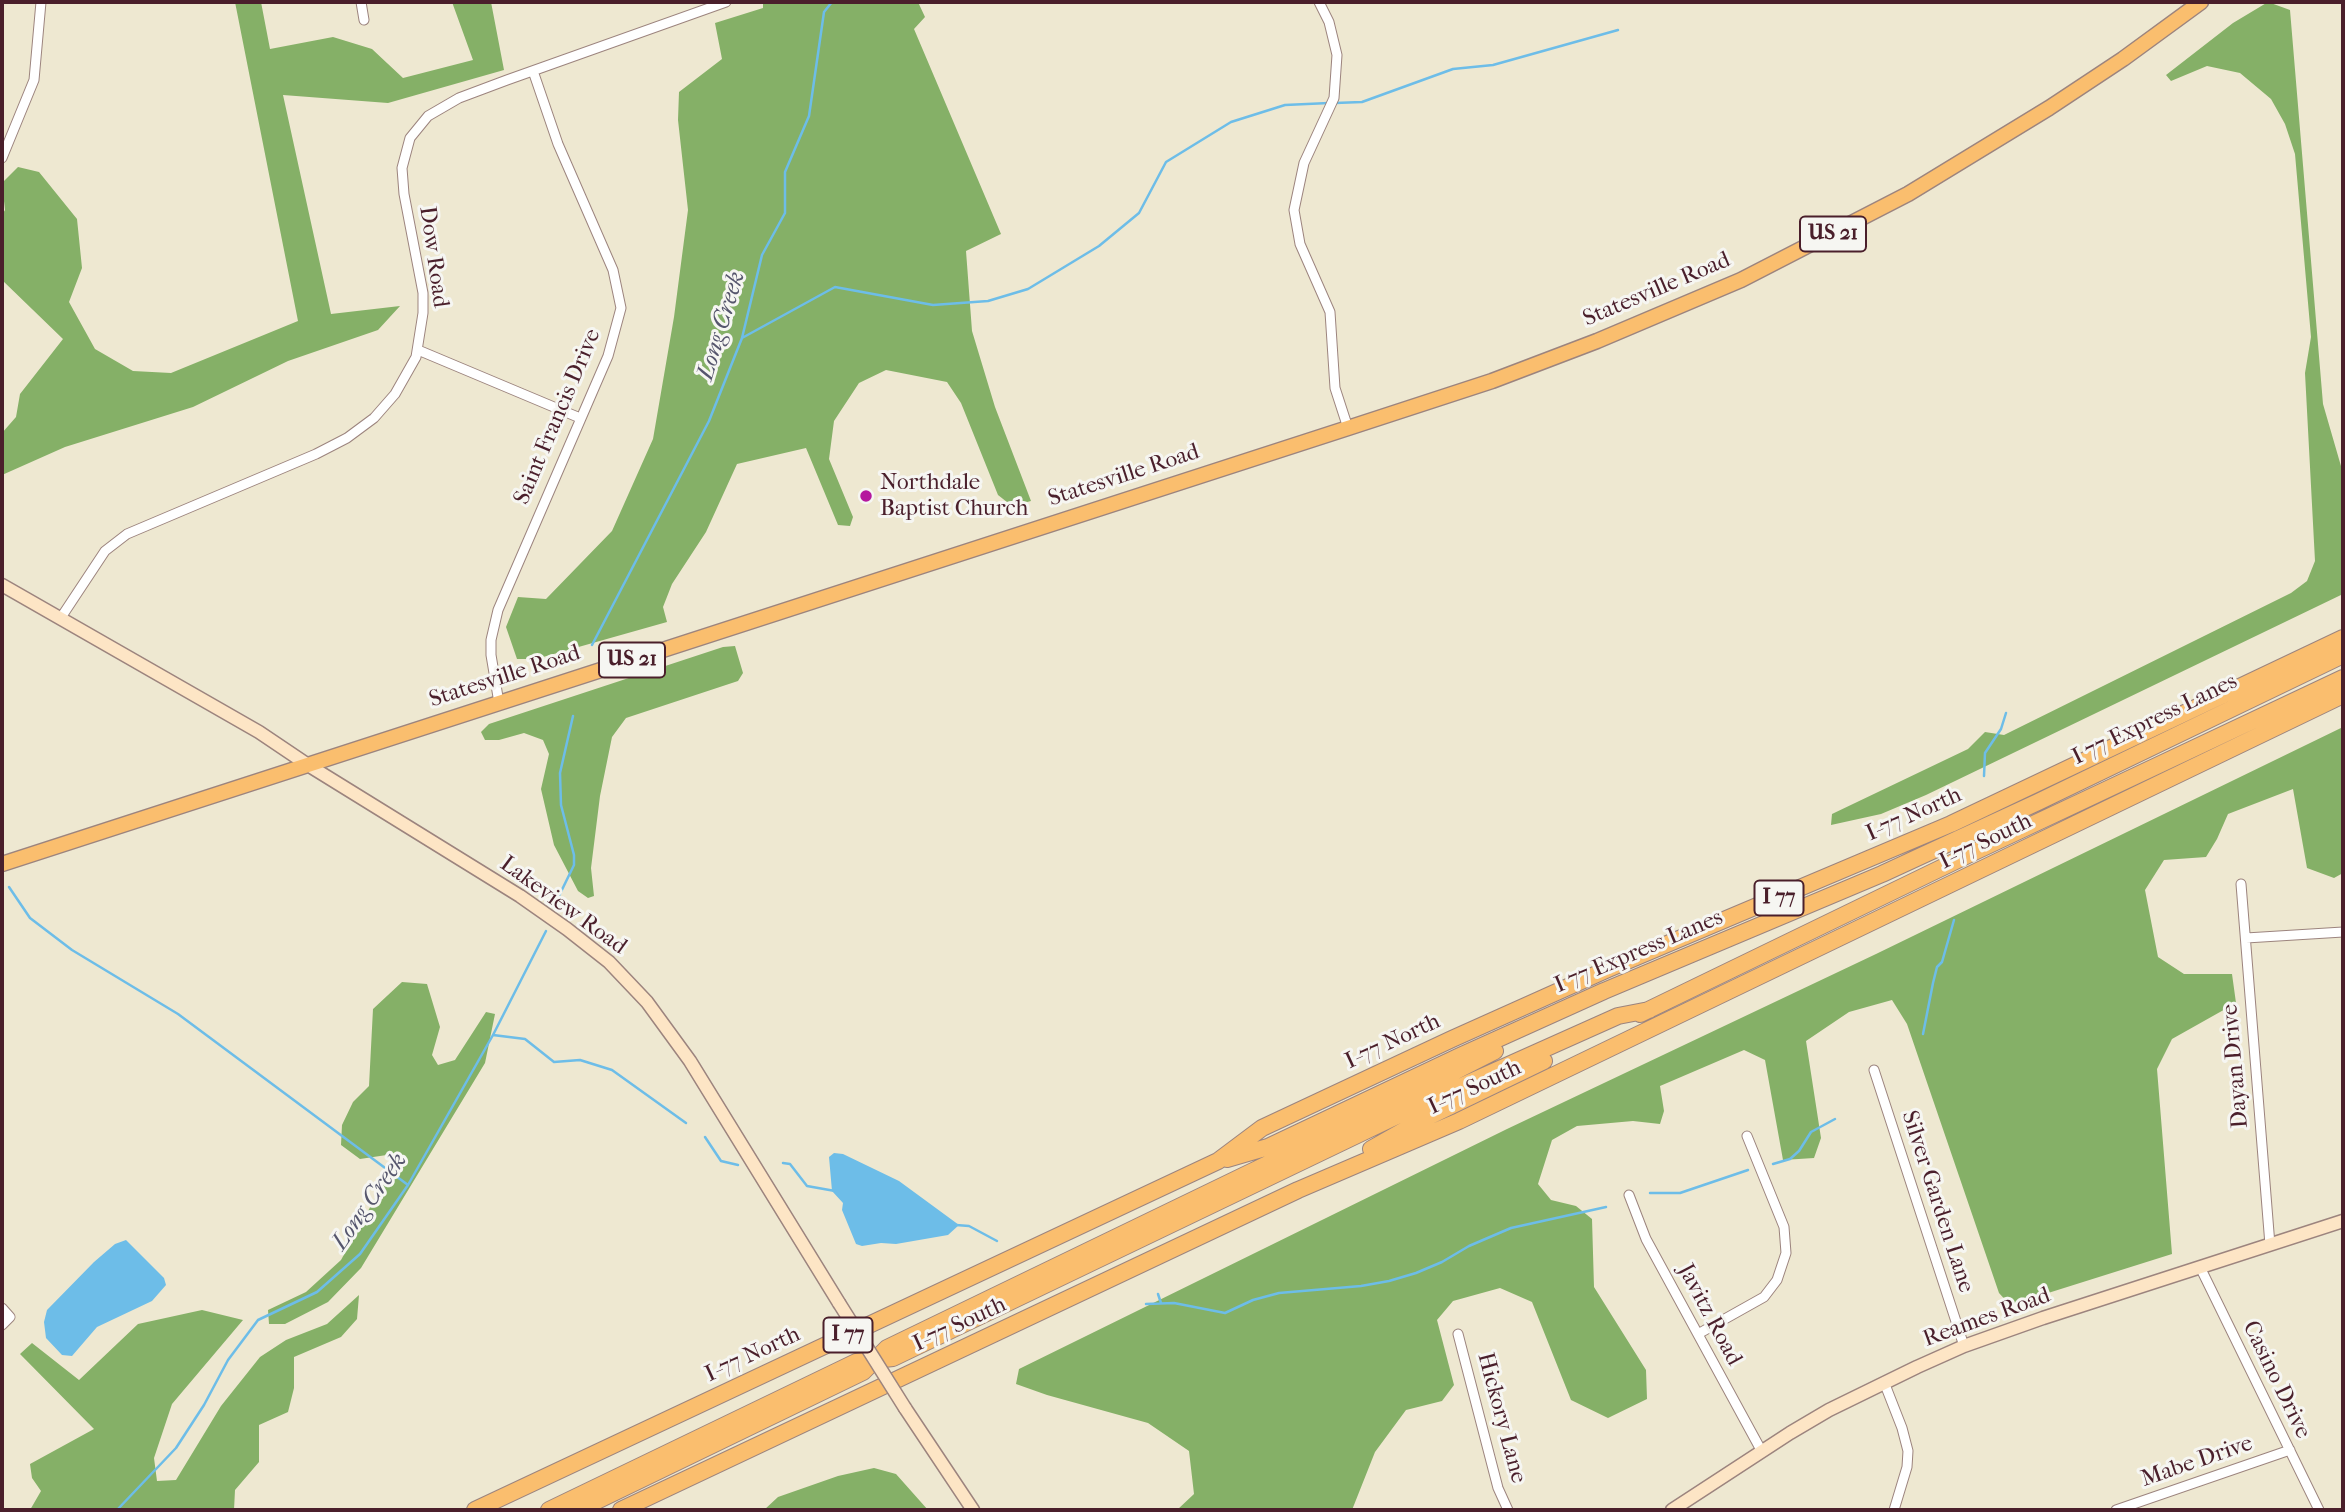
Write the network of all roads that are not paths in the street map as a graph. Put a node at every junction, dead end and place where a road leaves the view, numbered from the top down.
1 (41, 2) edge
2 (361, 2) edge
3 (726, 2) edge
4 (1319, 2) edge
5 (2202, 2) edge
6 (364, 20) dead end
7 (533, 71) junction
8 (2, 158) edge
9 (418, 350) junction
10 (580, 418) junction
11 (1348, 428) junction
12 (2, 585) edge
13 (60, 619) junction
14 (2343, 638) edge
15 (2343, 655) edge
16 (2343, 678) edge
17 (2343, 695) edge
18 (499, 703) junction
19 (308, 765) junction
20 (2, 864) edge
21 (2241, 884) dead end
22 (2343, 932) edge
23 (2246, 938) junction
24 (1604, 991) junction
25 (1649, 1010) junction
26 (1874, 1070) dead end
27 (1747, 1136) dead end
28 (1218, 1161) junction
29 (1298, 1190) junction
30 (1629, 1195) dead end
31 (2343, 1221) edge
32 (2270, 1245) junction
33 (2200, 1267) junction
34 (2, 1308) edge
35 (2, 1325) edge
36 (1458, 1334) dead end
37 (1698, 1334) junction
38 (915, 1341) junction
39 (1964, 1346) junction
40 (875, 1360) junction
41 (834, 1379) junction
42 (1884, 1382) junction
43 (1761, 1450) junction
44 (2290, 1450) junction
45 (477, 1510) edge
46 (549, 1510) edge
47 (578, 1510) edge
48 (621, 1510) edge
49 (973, 1510) edge
50 (1508, 1510) edge
51 (1672, 1510) edge
52 (1894, 1510) edge
53 (2116, 1510) edge
54 (2319, 1510) edge

1 - 8 street
2 - 6 street
3 - 7 street, Dow Road
4 - 11 street
5 - 11 main road, Statesville Road / US 21
7 - 9 street, Dow Road
7 - 10 street, Saint Francis Drive
9 - 10 street
9 - 13 street, Dow Road
10 - 18 street, Saint Francis Drive
11 - 18 main road, Statesville Road / US 21
12 - 13 main road, Lakeview Road
13 - 19 main road, Lakeview Road
14 - 28 highway, I-77 North / I 77
15 - 24 highway, I 77 Express Lanes / I 77
16 - 25 highway, I 77 Express Lanes / I 77
17 - 29 highway, I-77 South / I 77
18 - 19 main road, Statesville Road / US 21
19 - 20 main road, Statesville Road / US 21
19 - 40 main road, Lakeview Road, bridge
21 - 23 street, Dayan Drive
22 - 23 street
23 - 32 street, Dayan Drive
24 - 28 highway, I 77 Express Lanes / I 77
24 - 38 highway
25 - 29 highway, I 77 Express Lanes / I 77
25 - 38 highway
26 - 39 street, Silver Garden Lane
27 - 37 street
28 - 45 highway, I-77 North / I 77
29 - 48 highway, I-77 South / I 77
30 - 37 street, Javitz Road
31 - 32 main road, Reames Road
32 - 33 main road, Reames Road
33 - 39 main road, Reames Road
33 - 44 street, Casino Drive
34 - 35 street
36 - 50 street, Hickory Lane
37 - 43 street, Javitz Road
38 - 40 highway
39 - 42 main road, Reames Road
40 - 41 highway
40 - 49 main road, Lakeview Road, bridge
41 - 46 highway
41 - 47 highway
42 - 43 main road, Reames Road
42 - 52 street
43 - 51 main road, Reames Road
44 - 53 street, Mabe Drive
44 - 54 street, Casino Drive

